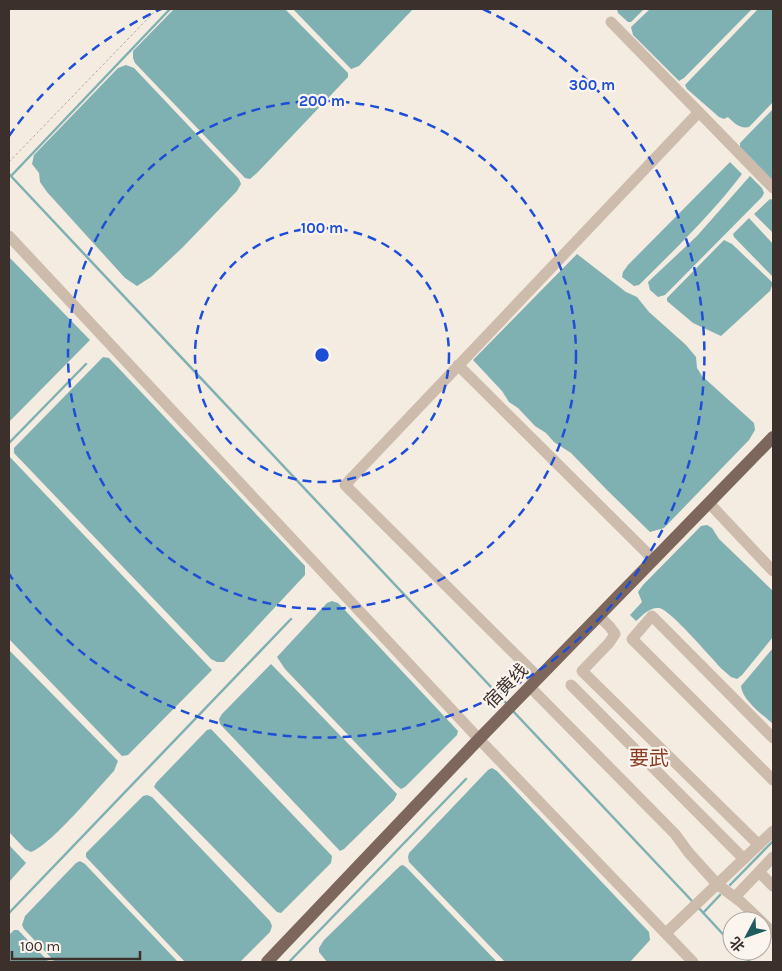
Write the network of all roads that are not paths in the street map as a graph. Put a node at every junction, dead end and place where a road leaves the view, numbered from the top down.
1 (611, 22) dead end
2 (698, 112) junction
3 (773, 188) edge
4 (9, 236) edge
5 (458, 366) junction
6 (773, 437) edge
7 (709, 503) junction
8 (654, 560) junction
9 (773, 571) edge
10 (599, 616) junction
11 (571, 685) dead end
12 (531, 686) junction
13 (773, 738) edge
14 (479, 739) junction
15 (773, 780) edge
16 (773, 831) edge
17 (759, 844) junction
18 (773, 856) edge
19 (744, 859) junction
20 (759, 872) junction
21 (717, 884) junction
22 (773, 886) edge
23 (735, 897) junction
24 (750, 911) edge
25 (666, 933) junction
26 (267, 962) edge
27 (693, 962) edge

1 - 2 lane
2 - 3 lane
2 - 5 lane
4 - 14 lane
5 - 8 lane
5 - 12 lane
6 - 7 main road, 宿黄线
7 - 8 main road, 宿黄线
7 - 9 lane
8 - 10 main road, 宿黄线
10 - 12 main road, 宿黄线
10 - 17 lane
11 - 19 lane
12 - 14 main road, 宿黄线
12 - 21 lane
13 - 15 lane
14 - 25 lane
14 - 26 main road, 宿黄线
16 - 17 lane
17 - 19 lane
18 - 20 lane
19 - 21 lane
20 - 22 lane
20 - 23 lane
21 - 23 lane
21 - 25 lane
23 - 24 lane
25 - 27 lane

